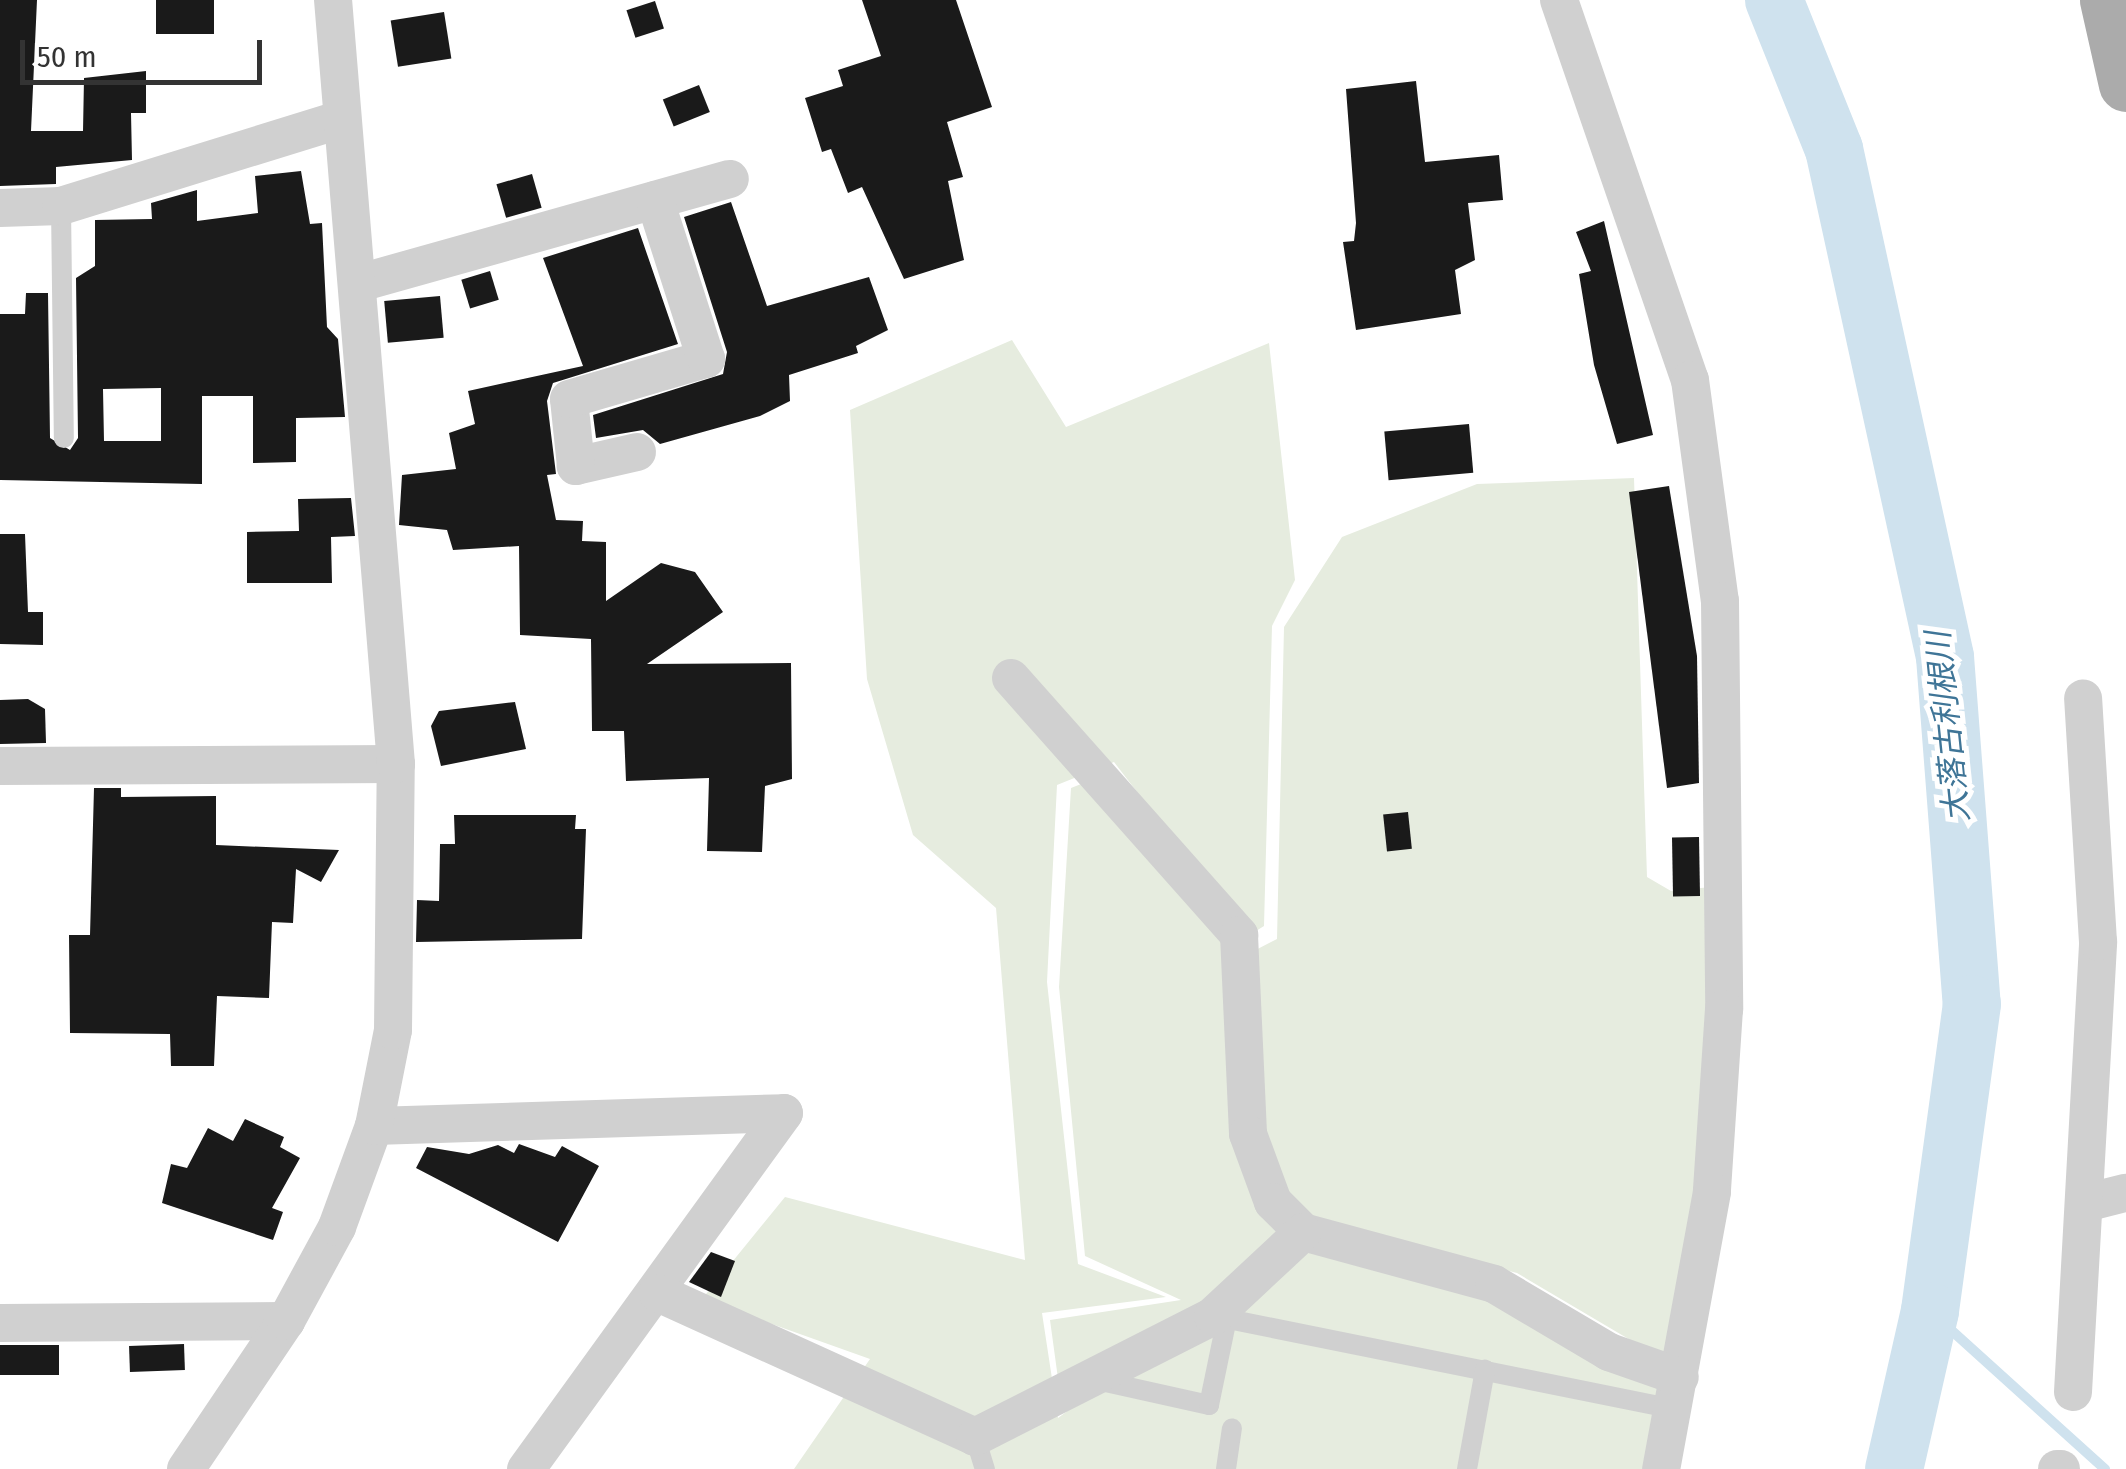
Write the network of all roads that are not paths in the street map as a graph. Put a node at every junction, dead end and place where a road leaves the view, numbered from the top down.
1 (333, 0) edge
2 (1559, 0) edge
3 (2107, 0) edge
4 (2126, 84) edge
5 (338, 120) junction
6 (730, 179) dead end
7 (655, 200) junction
8 (61, 206) junction
9 (0, 208) edge
10 (363, 282) junction
11 (64, 438) dead end
12 (636, 452) dead end
13 (1011, 678) dead end
14 (2083, 698) dead end
15 (396, 764) junction
16 (0, 766) edge
17 (374, 1126) junction
18 (2126, 1193) edge
19 (2089, 1202) junction
20 (1303, 1232) junction
21 (658, 1293) junction
22 (1220, 1317) junction
23 (286, 1321) junction
24 (0, 1322) edge
25 (1484, 1370) junction
26 (1089, 1378) junction
27 (2074, 1392) dead end
28 (1677, 1393) junction
29 (1232, 1428) dead end
30 (980, 1453) edge
31 (186, 1469) edge
32 (526, 1469) edge
33 (1226, 1469) edge
34 (1467, 1469) edge
35 (1660, 1469) edge

1 - 5 street
2 - 28 street
3 - 4 main road
5 - 8 street
5 - 10 street
6 - 7 street
7 - 10 street
7 - 12 street
8 - 9 street
8 - 11 lane
10 - 15 street
13 - 20 street
14 - 19 street
15 - 16 street
15 - 17 street
17 - 21 street
17 - 23 street
18 - 19 street
19 - 27 street
20 - 22 street
20 - 28 street
21 - 30 street
21 - 32 street
22 - 25 lane
22 - 26 street
22 - 26 lane
23 - 24 street
23 - 31 street
25 - 28 lane
25 - 34 lane
26 - 30 street
28 - 35 street
29 - 33 lane

